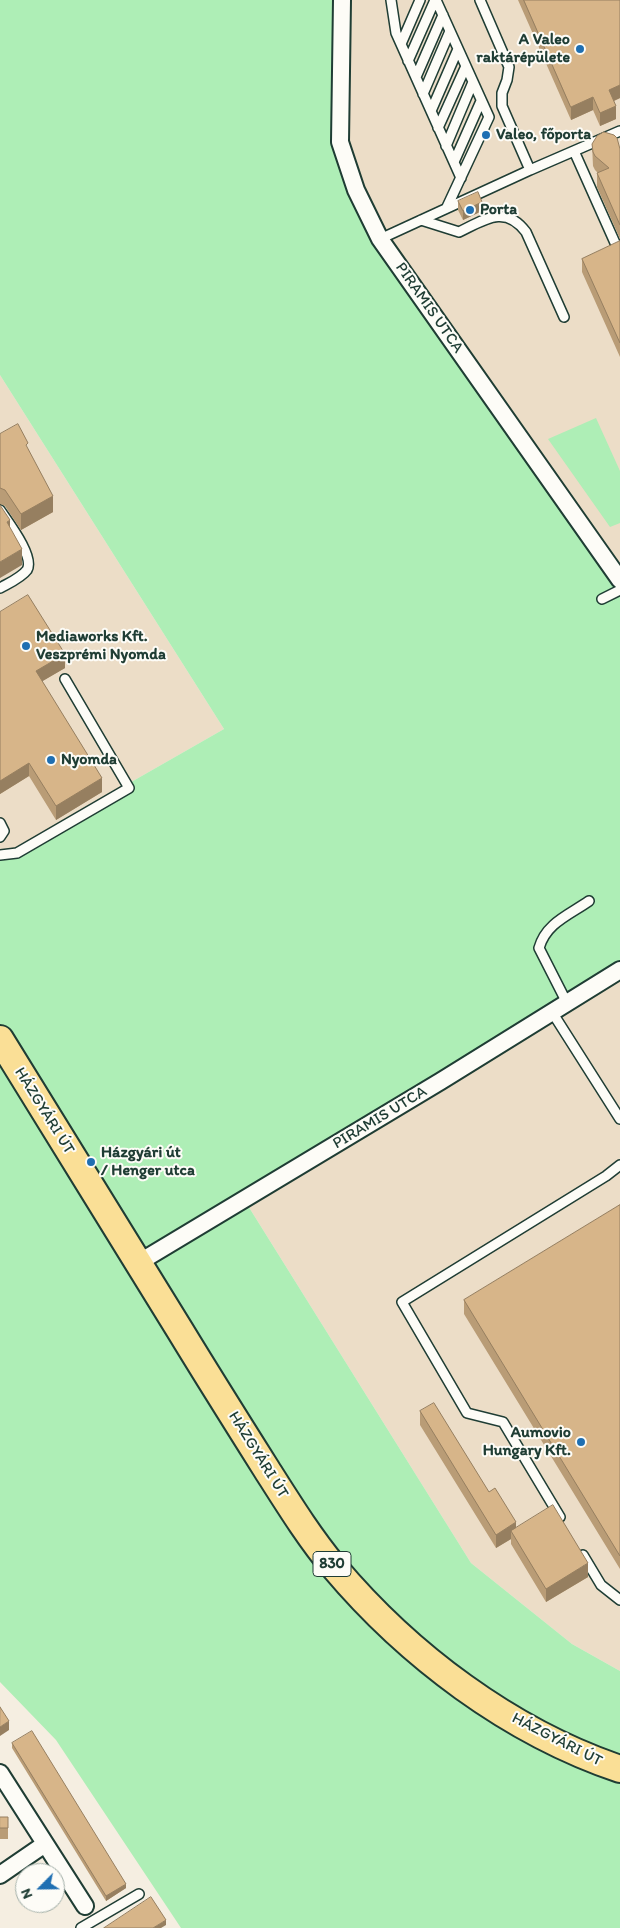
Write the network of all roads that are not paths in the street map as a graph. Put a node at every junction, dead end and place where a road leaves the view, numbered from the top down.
1 (342, 0) edge
2 (391, 0) edge
3 (420, 0) edge
4 (436, 0) edge
5 (480, 0) edge
6 (443, 15) junction
7 (450, 31) junction
8 (401, 44) junction
9 (458, 49) junction
10 (408, 61) junction
11 (466, 66) junction
12 (416, 78) junction
13 (473, 82) junction
14 (423, 94) junction
15 (481, 101) junction
16 (431, 111) junction
17 (438, 128) junction
18 (620, 131) edge
19 (446, 146) junction
20 (574, 151) junction
21 (454, 162) junction
22 (530, 170) junction
23 (461, 178) junction
24 (447, 207) junction
25 (422, 220) junction
26 (380, 239) junction
27 (616, 245) edge
28 (564, 317) dead end
29 (0, 510) edge
30 (620, 580) edge
31 (0, 588) edge
32 (620, 590) edge
33 (602, 599) dead end
34 (66, 679) dead end
35 (0, 823) edge
36 (0, 837) edge
37 (0, 855) edge
38 (589, 901) dead end
39 (620, 970) edge
40 (567, 1003) junction
41 (552, 1012) junction
42 (0, 1039) edge
43 (620, 1119) edge
44 (620, 1165) edge
45 (138, 1263) junction
46 (560, 1517) edge
47 (583, 1555) edge
48 (620, 1600) edge
49 (620, 1769) edge
50 (0, 1772) edge
51 (45, 1844) junction
52 (0, 1875) edge
53 (139, 1894) dead end
54 (85, 1906) dead end
55 (81, 1928) edge

1 - 26 street, PIRAMIS UTCA
2 - 8 lane
3 - 8 lane
4 - 6 lane
4 - 10 lane
5 - 22 lane
6 - 7 lane
6 - 12 lane
7 - 9 lane
7 - 14 lane
8 - 10 lane
9 - 11 lane
9 - 16 lane
10 - 12 lane
11 - 13 lane
11 - 17 lane
12 - 14 lane
13 - 15 lane
13 - 19 lane
14 - 16 lane
15 - 21 lane
15 - 23 lane
16 - 17 lane
17 - 19 lane
18 - 20 lane
19 - 21 lane
20 - 22 lane
20 - 27 lane
21 - 23 lane
22 - 24 lane
23 - 24 lane
24 - 25 lane
25 - 26 lane
25 - 28 lane
26 - 30 street, PIRAMIS UTCA
29 - 31 lane
32 - 33 lane
34 - 37 lane
35 - 36 lane
38 - 40 lane
39 - 40 street, PIRAMIS UTCA
40 - 41 street, PIRAMIS UTCA
41 - 43 lane
41 - 45 street, PIRAMIS UTCA
42 - 45 main road, HÁZGYÁRI ÚT / 830
44 - 46 lane
45 - 49 main road, HÁZGYÁRI ÚT / 830
47 - 48 lane
50 - 51 street
51 - 52 street
51 - 54 street
53 - 55 lane

